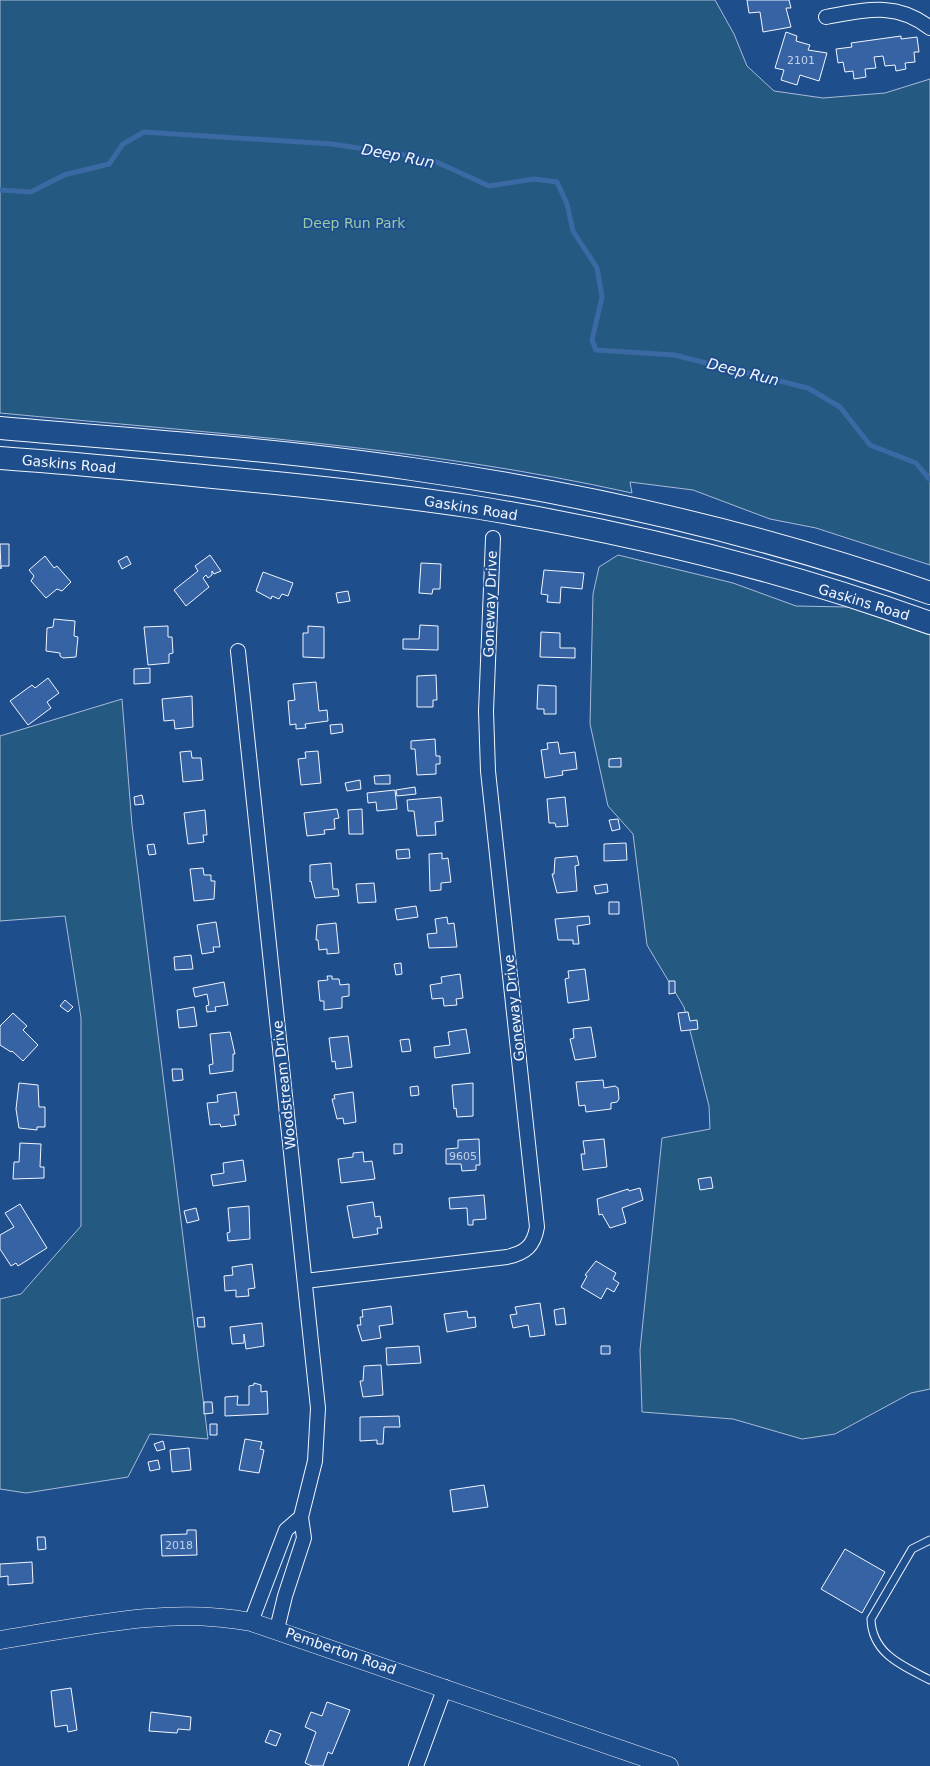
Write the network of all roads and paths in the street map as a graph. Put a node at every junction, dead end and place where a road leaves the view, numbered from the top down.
1 (826, 17) dead end
2 (930, 28) edge
3 (0, 428) edge
4 (0, 458) edge
5 (493, 538) dead end
6 (930, 593) edge
7 (930, 623) edge
8 (238, 651) dead end
9 (305, 1281) junction
10 (301, 1518) junction
11 (930, 1540) edge
12 (250, 1622) junction
13 (277, 1629) junction
14 (0, 1640) edge
15 (930, 1680) edge
16 (445, 1687) junction
17 (416, 1766) edge
18 (669, 1766) edge

1 - 2 street
3 - 6 main road, Gaskins Road
4 - 7 main road, Gaskins Road
5 - 9 street, Goneway Drive
8 - 9 street, Woodstream Drive
9 - 10 street, Woodstream Drive
10 - 12 street
10 - 13 street, Woodstream Drive
11 - 15 lane
12 - 13 street, Pemberton Road
12 - 14 street, Pemberton Road
13 - 16 street, Pemberton Road
16 - 17 street
16 - 18 street, Pemberton Road

